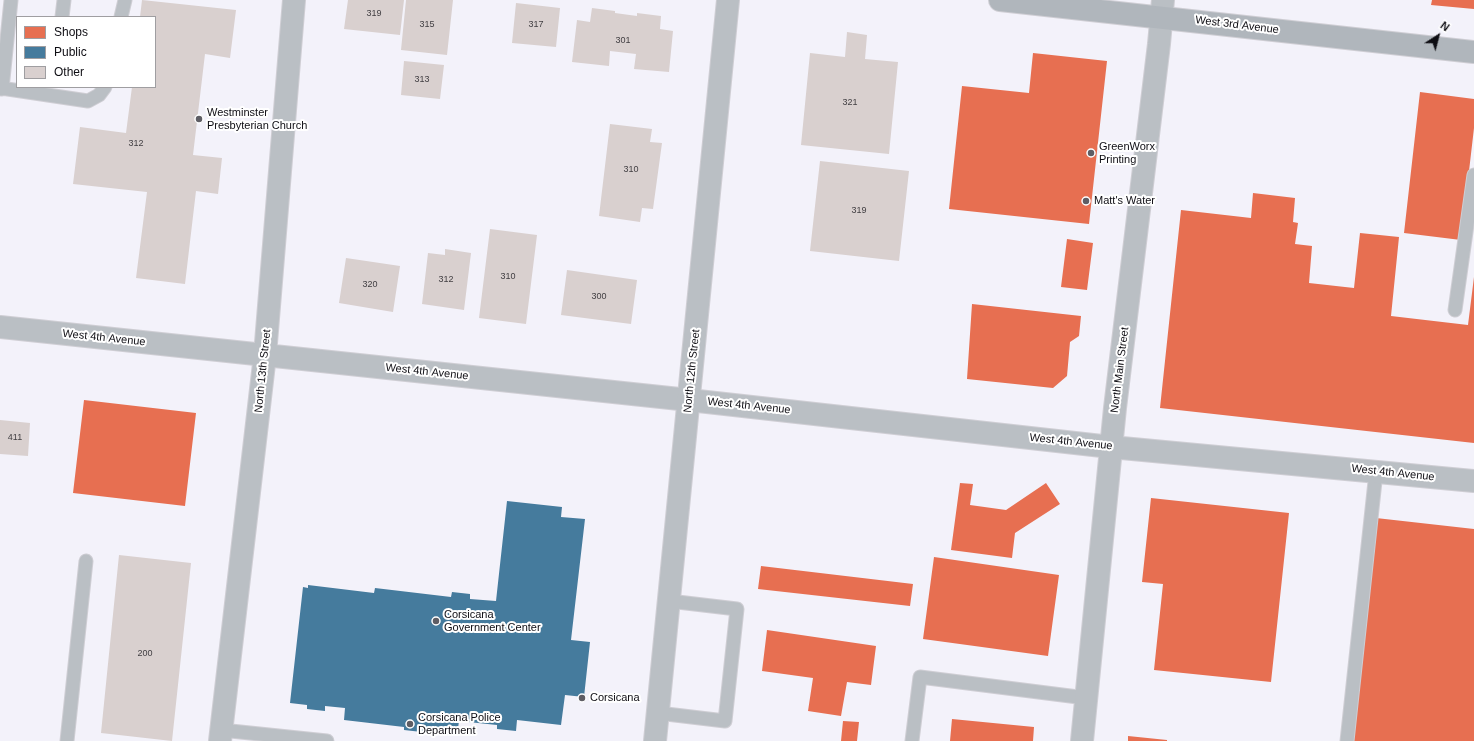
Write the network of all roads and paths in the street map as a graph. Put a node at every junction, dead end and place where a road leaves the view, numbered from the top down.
1 (10, 0) edge
2 (64, 0) edge
3 (125, 0) edge
4 (294, 0) edge
5 (728, 0) edge
6 (1000, 0) edge
7 (1162, 9) edge
8 (62, 16) edge
9 (121, 16) edge
10 (1474, 52) edge
11 (104, 88) edge
12 (1, 89) edge
13 (55, 92) edge
14 (1474, 175) edge
15 (1455, 310) dead end
16 (0, 327) edge
17 (265, 355) junction
18 (689, 400) junction
19 (1111, 447) junction
20 (1376, 472) junction
21 (1474, 481) edge
22 (86, 561) dead end
23 (669, 601) junction
24 (1086, 698) junction
25 (658, 713) junction
26 (220, 736) edge
27 (67, 741) edge
28 (327, 741) edge
29 (655, 741) edge
30 (912, 741) edge
31 (1082, 741) edge
32 (1347, 741) edge

1 - 12 lane
2 - 8 lane
3 - 9 lane
4 - 17 street, North 13th Street
5 - 18 street, North 12th Street
6 - 7 main road, West 3rd Avenue
7 - 10 main road, West 3rd Avenue
7 - 19 street, North Main Street
11 - 13 lane
12 - 13 lane
14 - 15 lane
16 - 17 street, West 4th Avenue
17 - 18 street, West 4th Avenue
17 - 26 street, North 13th Street
18 - 19 street, West 4th Avenue
18 - 23 street, North 12th Street
19 - 20 street, West 4th Avenue
19 - 24 street, North Main Street
20 - 21 street, West 4th Avenue
20 - 32 lane
22 - 27 lane
23 - 25 street, North 12th Street
23 - 25 lane
24 - 30 lane
24 - 31 street, North Main Street
25 - 29 street, North 12th Street
26 - 28 lane

